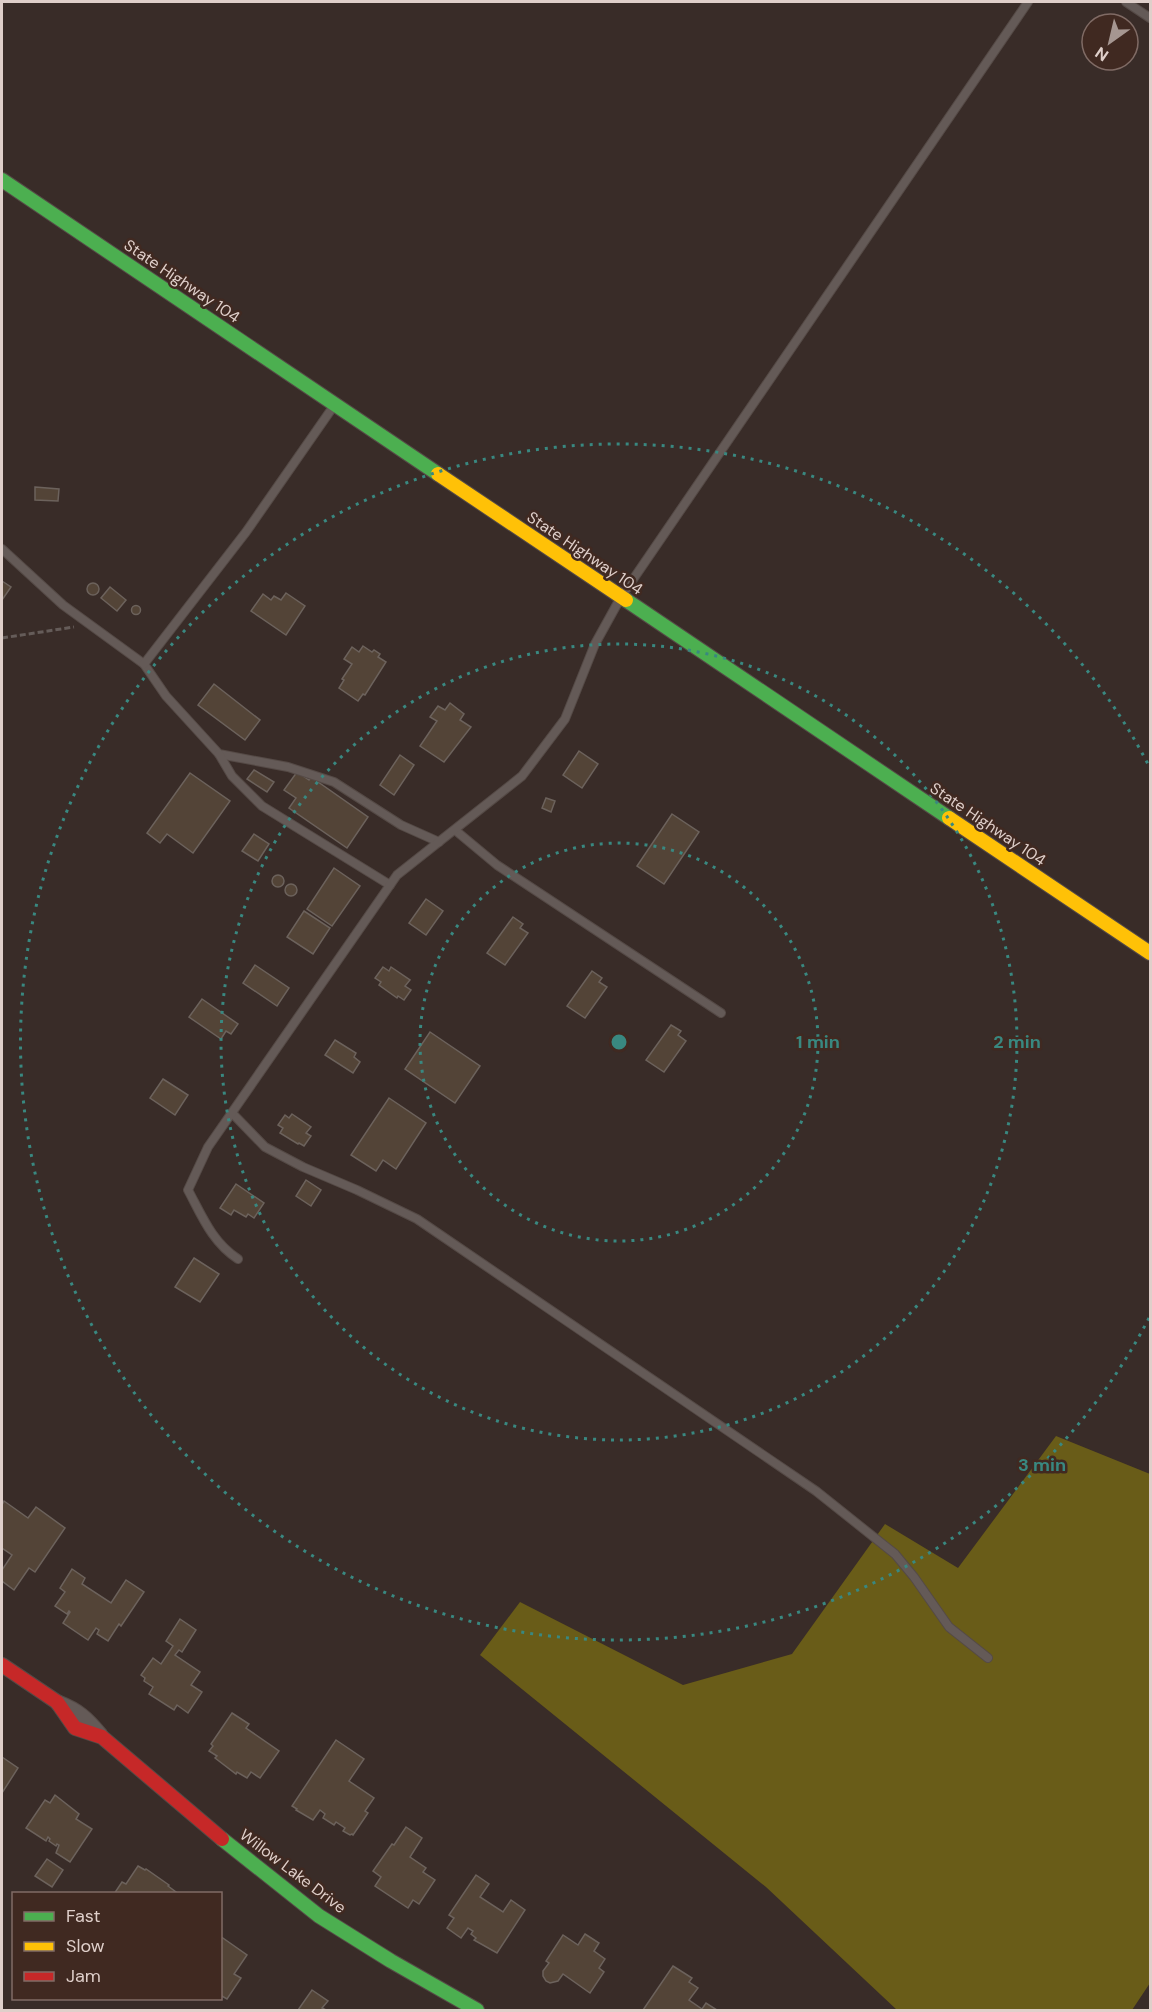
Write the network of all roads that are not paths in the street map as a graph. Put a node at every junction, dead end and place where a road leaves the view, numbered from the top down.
1 (1028, 2) edge
2 (1126, 2) edge
3 (1150, 18) edge
4 (2, 180) edge
5 (335, 404) junction
6 (2, 549) edge
7 (621, 597) junction
8 (144, 664) junction
9 (219, 754) junction
10 (455, 830) junction
11 (439, 842) junction
12 (390, 885) junction
13 (1150, 953) edge
14 (722, 1013) dead end
15 (232, 1113) junction
16 (238, 1259) dead end
17 (988, 1658) dead end
18 (2, 1665) edge
19 (57, 1702) joint
20 (102, 1737) joint
21 (477, 2010) edge

1 - 7 lane
2 - 3 lane
4 - 5 main road, State Highway 104
5 - 7 main road, State Highway 104
5 - 8 lane
6 - 8 lane
7 - 10 lane
7 - 13 main road, State Highway 104
8 - 9 lane
9 - 11 lane
9 - 12 lane
10 - 11 lane
10 - 14 lane
11 - 12 lane
12 - 15 lane
15 - 16 lane
15 - 17 lane
18 - 19 main road, Willow Lake Drive
19 - 20 street, Willow Lake Drive
20 - 21 main road, Willow Lake Drive

